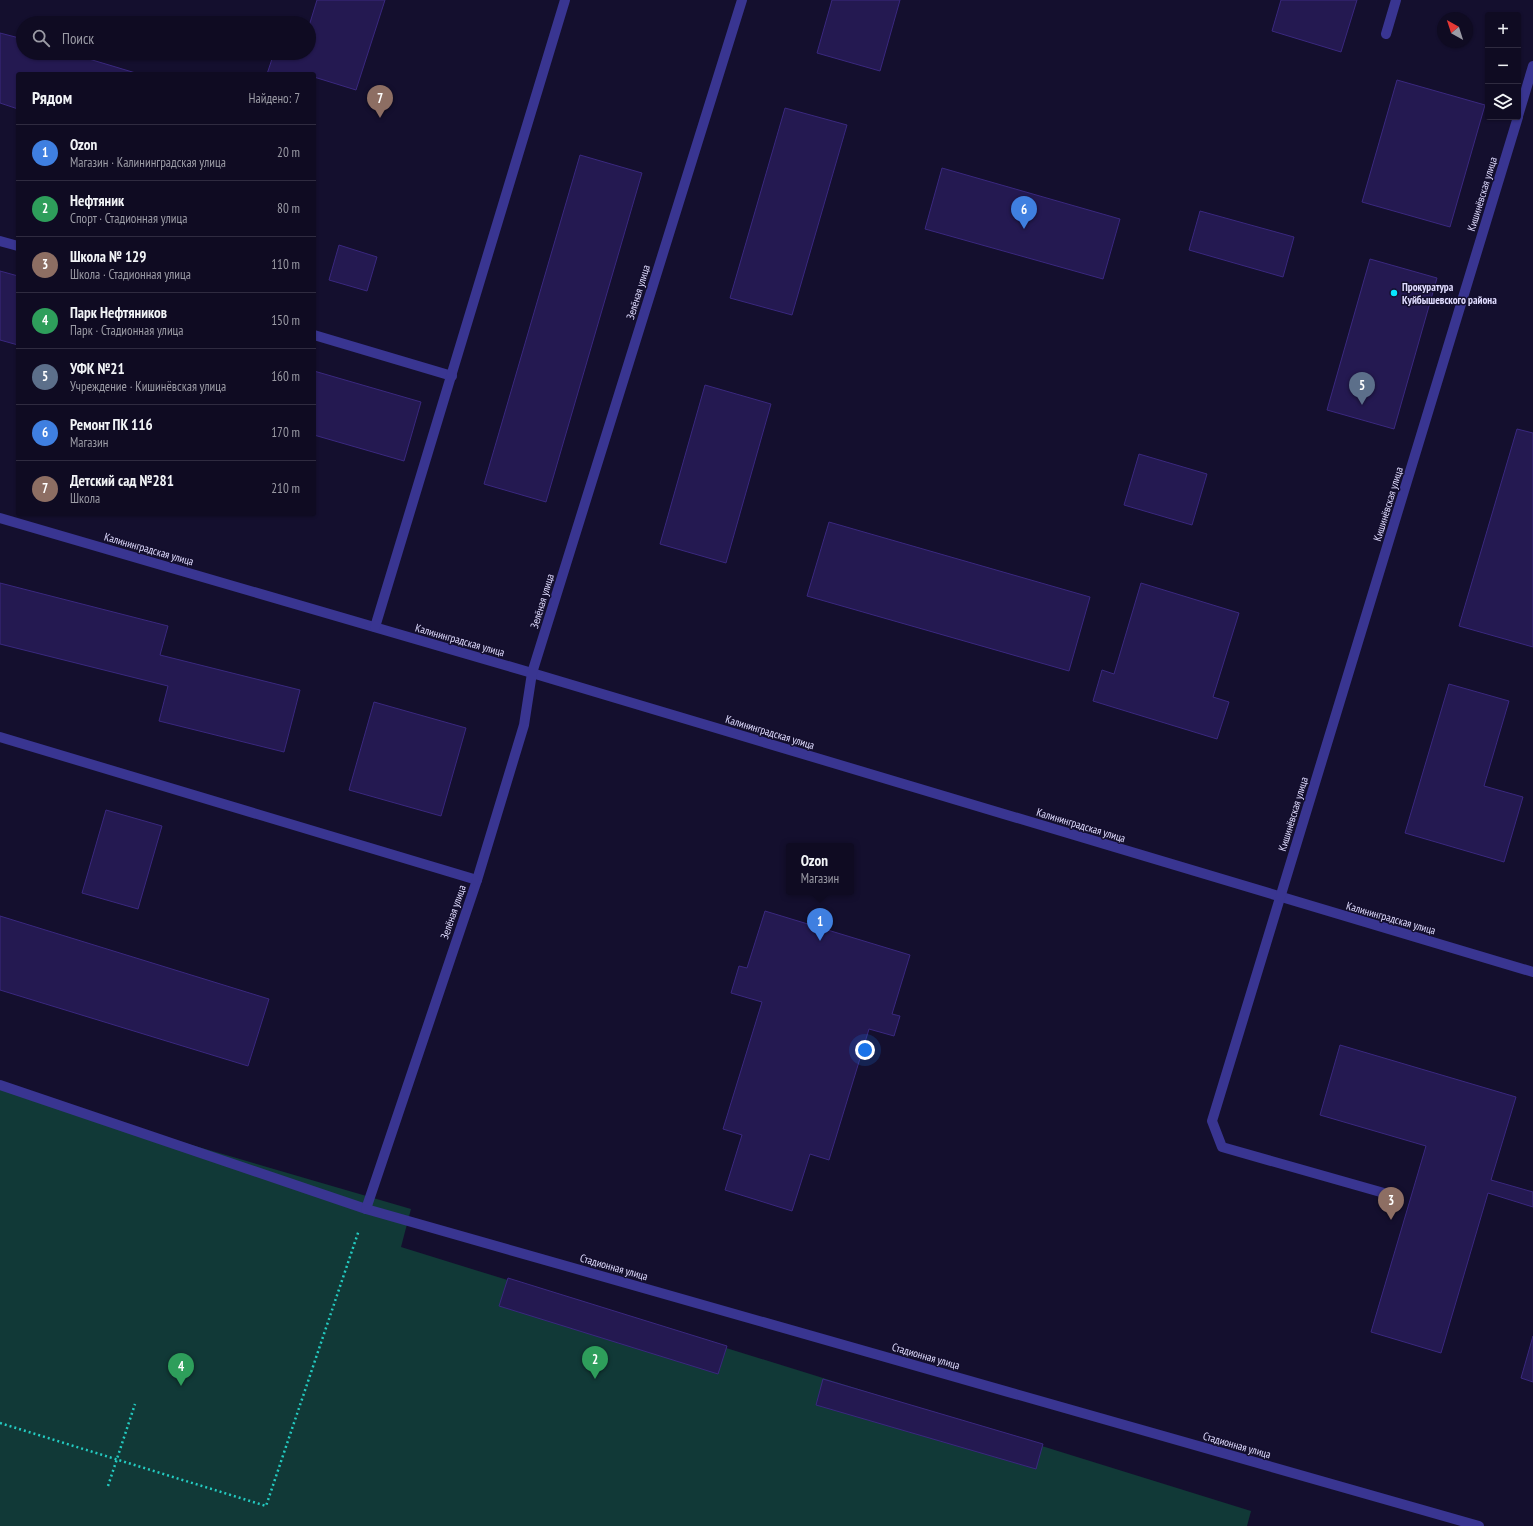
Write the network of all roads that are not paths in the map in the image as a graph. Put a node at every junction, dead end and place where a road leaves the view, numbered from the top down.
1 (565, 0) edge
2 (742, 0) edge
3 (1396, 0) edge
4 (1386, 34) dead end
5 (1533, 66) edge
6 (1521, 106) edge
7 (1517, 120) edge
8 (0, 241) edge
9 (16, 245) edge
10 (316, 336) edge
11 (452, 376) junction
12 (0, 518) edge
13 (375, 628) junction
14 (532, 673) junction
15 (0, 737) edge
16 (477, 880) junction
17 (1280, 898) junction
18 (1533, 972) edge
19 (0, 1084) edge
20 (1384, 1193) dead end
21 (366, 1209) junction
22 (1479, 1526) edge

1 - 11 street
2 - 14 street, Зелёная улица
3 - 4 street
5 - 6 street, Кишинёвская улица
7 - 17 street, Кишинёвская улица
8 - 9 street
10 - 11 street
11 - 13 street
12 - 13 street, Калининградская улица
13 - 14 street, Калининградская улица
14 - 16 street, Зелёная улица
14 - 17 street, Калининградская улица
15 - 16 street
16 - 21 street, Зелёная улица
17 - 18 street, Калининградская улица
17 - 20 street, Кишинёвская улица
19 - 21 street, Стадионная улица
21 - 22 street, Стадионная улица

